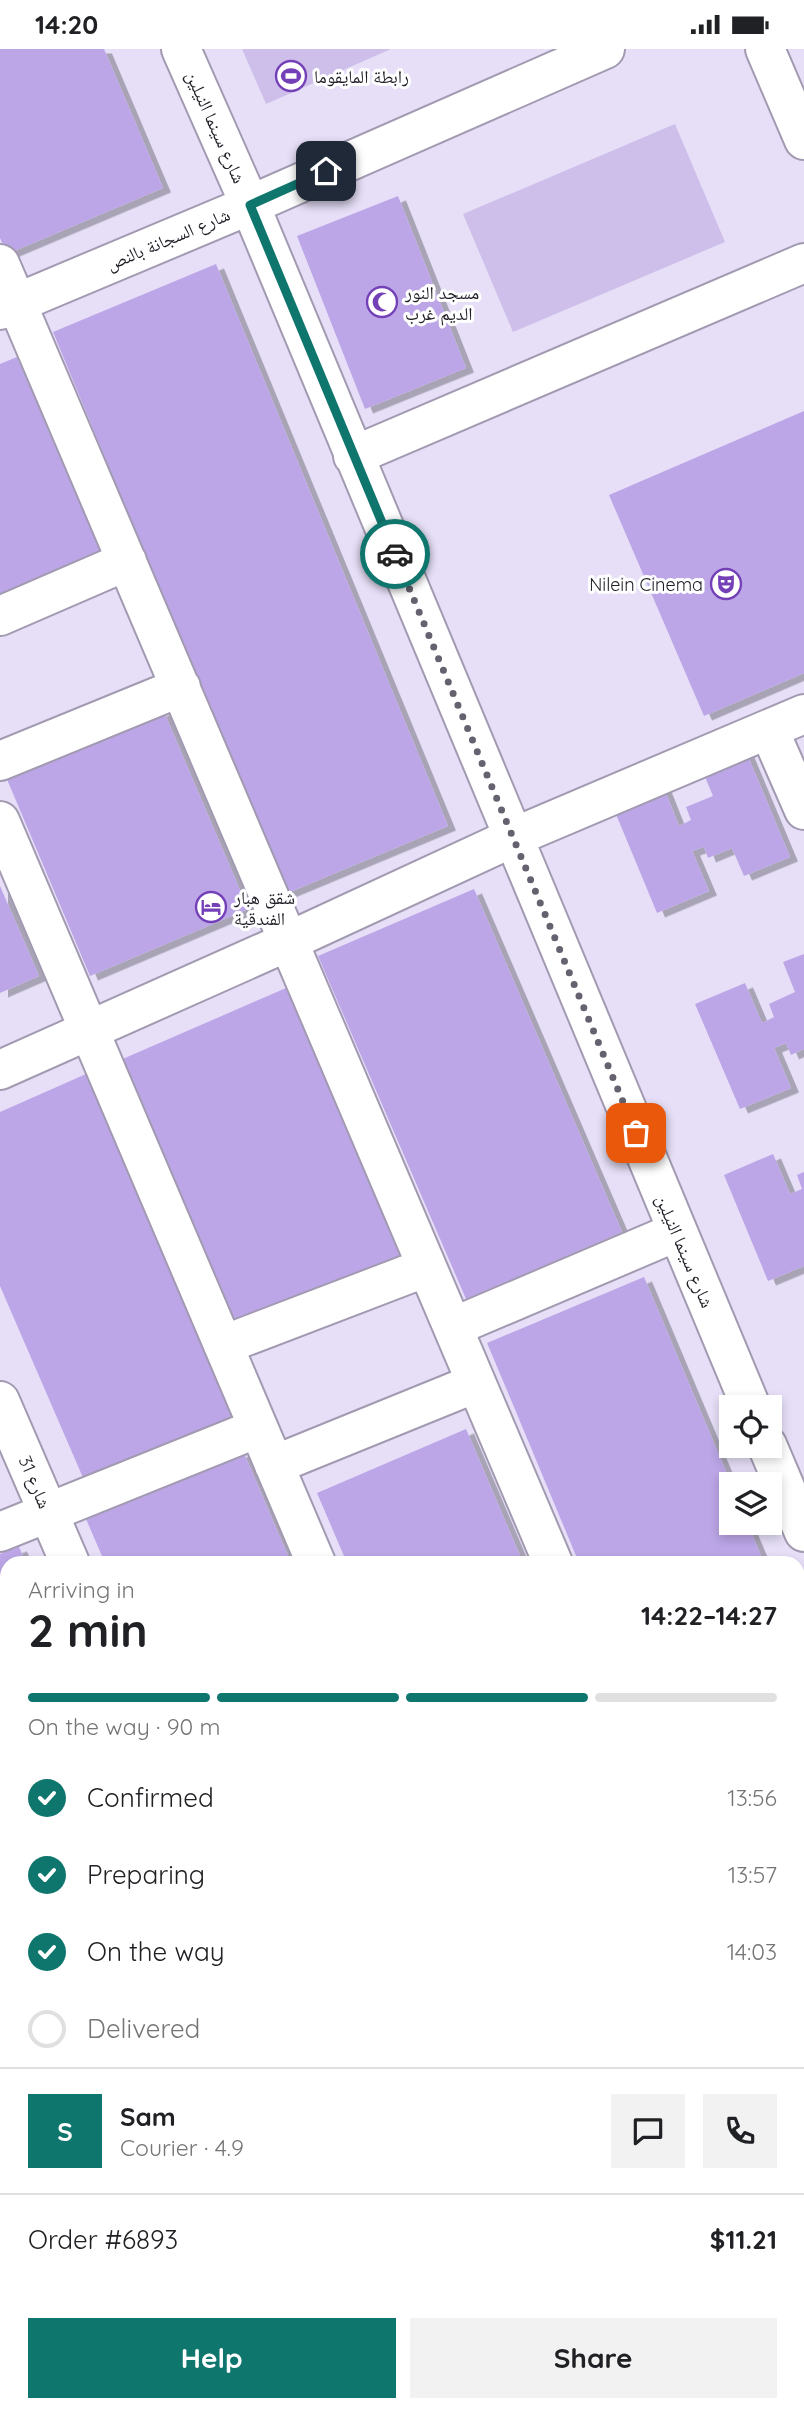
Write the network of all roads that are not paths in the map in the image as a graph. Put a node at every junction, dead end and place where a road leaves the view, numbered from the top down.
1 (181, 49) edge
2 (605, 49) edge
3 (765, 49) edge
4 (804, 140) edge
5 (250, 205) junction
6 (804, 263) edge
7 (0, 264) edge
8 (9, 306) edge
9 (353, 456) junction
10 (127, 561) junction
11 (0, 616) edge
12 (181, 687) junction
13 (804, 714) edge
14 (769, 730) junction
15 (0, 761) edge
16 (804, 810) edge
17 (0, 821) edge
18 (514, 837) junction
19 (287, 942) junction
20 (89, 1030) junction
21 (0, 1070) edge
22 (676, 1232) junction
23 (426, 1267) junction
24 (453, 1327) junction
25 (223, 1345) junction
26 (476, 1383) junction
27 (746, 1395) edge
28 (0, 1401) edge
29 (258, 1428) junction
30 (773, 1458) edge
31 (274, 1465) junction
32 (48, 1513) junction
33 (0, 1532) edge
34 (804, 1532) edge
35 (66, 1556) edge
36 (313, 1556) edge
37 (550, 1556) edge

1 - 5 street, شارع سينما النيلين
2 - 5 street, شارع السجانة بالنص
3 - 4 street
5 - 8 street, شارع السجانة بالنص
5 - 9 street, شارع سينما النيلين
6 - 9 street
7 - 8 street
8 - 10 street
9 - 18 street, شارع سينما النيلين
10 - 11 street
10 - 12 street
12 - 15 street
12 - 19 street
13 - 14 street
14 - 16 street
14 - 18 street
17 - 20 street
18 - 19 street
18 - 22 street, شارع سينما النيلين
19 - 20 street
19 - 23 street
20 - 21 street
20 - 25 street
22 - 24 street
22 - 27 street, شارع سينما النيلين
23 - 24 street
23 - 25 street
24 - 26 street
25 - 29 street
26 - 31 street
26 - 37 street
28 - 32 street, شارع 31
29 - 31 street
29 - 32 street
30 - 34 street
31 - 36 street
32 - 33 street
32 - 35 street, شارع 31

